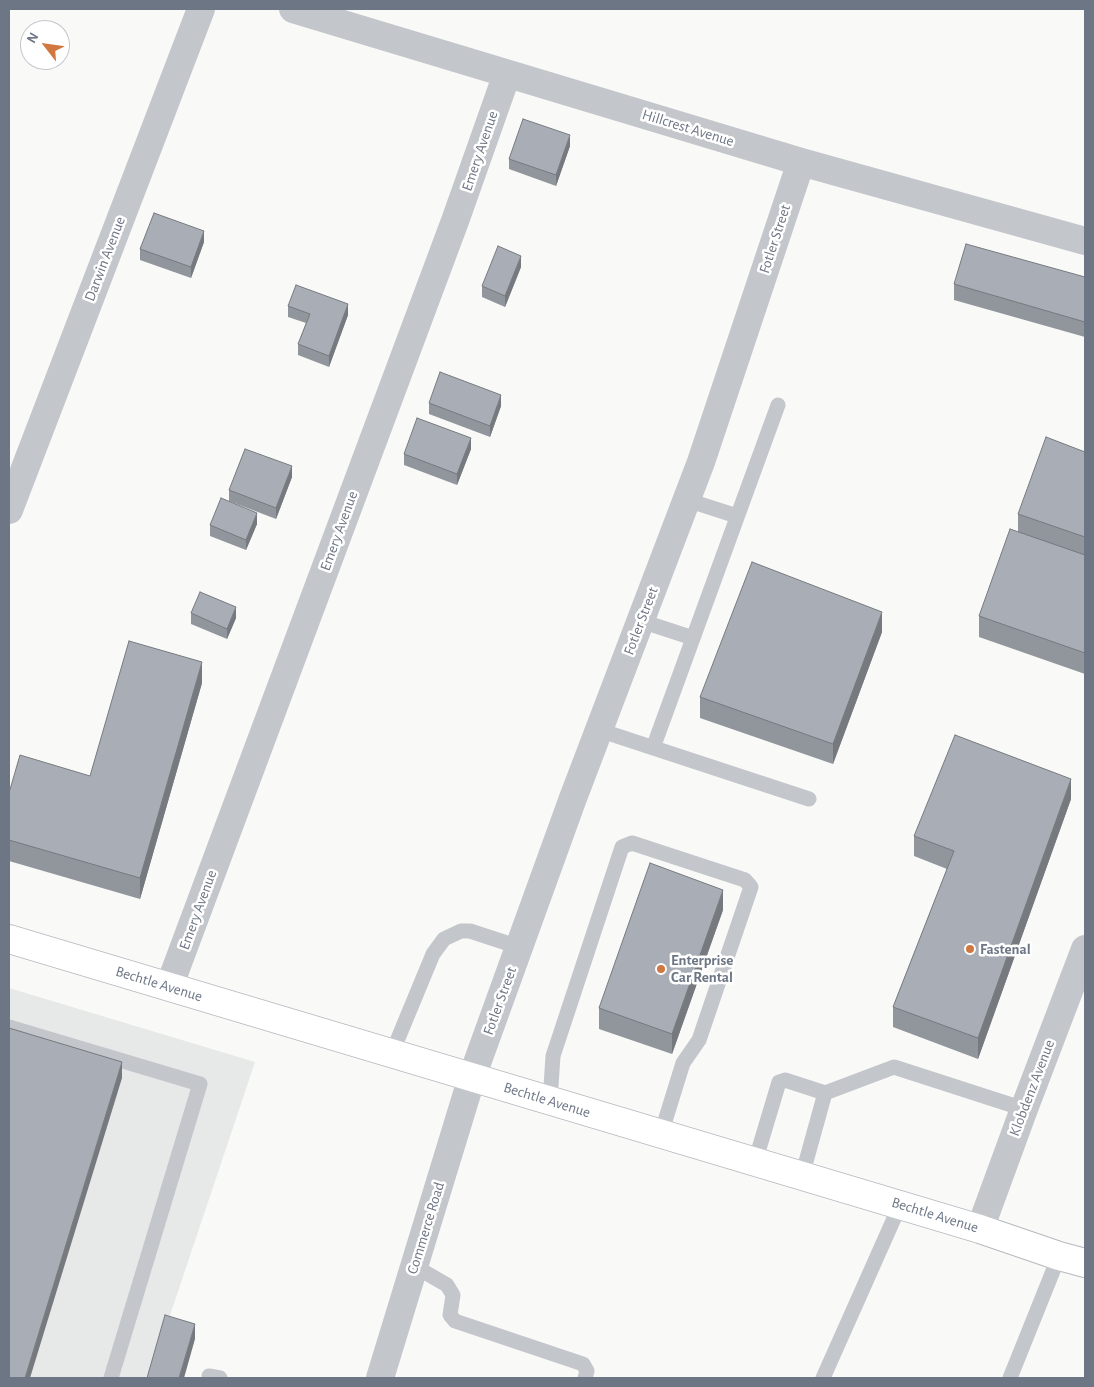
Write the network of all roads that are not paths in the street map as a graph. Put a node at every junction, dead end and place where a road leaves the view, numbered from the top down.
1 (201, 9) edge
2 (293, 9) edge
3 (507, 74) junction
4 (801, 162) junction
5 (1085, 241) edge
6 (778, 405) dead end
7 (687, 500) junction
8 (9, 510) edge
9 (737, 516) junction
10 (641, 621) junction
11 (693, 638) junction
12 (599, 730) junction
13 (653, 748) junction
14 (809, 799) dead end
15 (9, 939) edge
16 (519, 947) junction
17 (1085, 949) edge
18 (169, 986) junction
19 (9, 1027) edge
20 (392, 1053) junction
21 (472, 1077) junction
22 (825, 1093) junction
23 (550, 1100) junction
24 (1024, 1109) junction
25 (661, 1134) junction
26 (755, 1162) junction
27 (802, 1176) junction
28 (900, 1205) junction
29 (980, 1229) junction
30 (1059, 1256) junction
31 (1085, 1263) edge
32 (414, 1266) junction
33 (111, 1378) edge
34 (380, 1378) edge
35 (585, 1378) edge
36 (823, 1378) edge
37 (1010, 1378) edge

1 - 8 street, Darwin Avenue
2 - 3 street, Hillcrest Avenue
3 - 4 street, Hillcrest Avenue
3 - 18 street, Emery Avenue
4 - 5 street, Hillcrest Avenue
4 - 7 street, Fotler Street
6 - 9 lane
7 - 9 lane
7 - 10 street, Fotler Street
9 - 11 lane
10 - 11 lane
10 - 12 street, Fotler Street
11 - 13 lane
12 - 13 lane
12 - 16 street, Fotler Street
13 - 14 lane
15 - 18 main road, Bechtle Avenue
16 - 20 lane
16 - 21 street, Fotler Street
17 - 24 street, Klobdenz Avenue
18 - 20 main road, Bechtle Avenue
19 - 33 lane
20 - 21 main road, Bechtle Avenue
21 - 23 main road, Bechtle Avenue
21 - 32 street, Commerce Road
22 - 24 lane
22 - 26 lane
22 - 27 lane
23 - 25 main road, Bechtle Avenue
23 - 25 lane
24 - 29 street, Klobdenz Avenue
25 - 26 main road, Bechtle Avenue
26 - 27 main road, Bechtle Avenue
27 - 28 main road, Bechtle Avenue
28 - 29 main road, Bechtle Avenue
28 - 36 lane
29 - 30 main road, Bechtle Avenue
30 - 31 main road, Bechtle Avenue
30 - 37 lane
32 - 34 street, Commerce Road
32 - 35 lane

